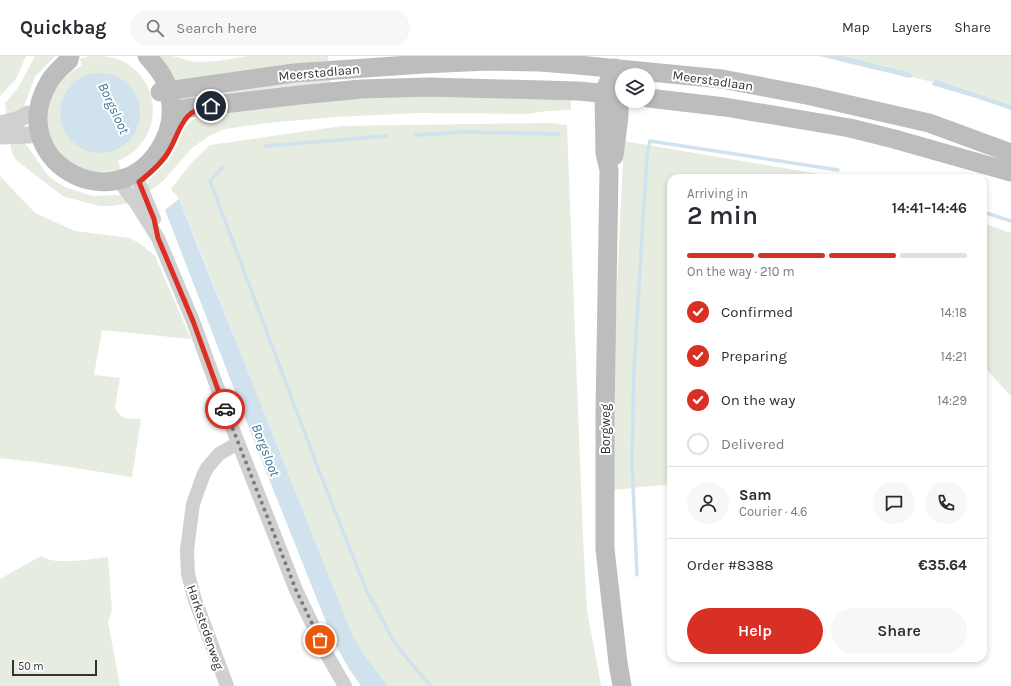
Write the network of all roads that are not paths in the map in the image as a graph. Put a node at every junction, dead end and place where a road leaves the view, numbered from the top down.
1 (64, 56) edge
2 (70, 56) edge
3 (134, 56) edge
4 (147, 56) edge
5 (616, 62) edge
6 (164, 92) junction
7 (615, 94) edge
8 (655, 99) edge
9 (615, 108) edge
10 (28, 114) junction
11 (0, 124) edge
12 (175, 124) junction
13 (35, 135) junction
14 (0, 136) edge
15 (1011, 153) edge
16 (1011, 172) edge
17 (132, 182) junction
18 (238, 444) junction
19 (227, 686) edge
20 (345, 686) edge
21 (622, 686) edge

1 - 10 main road
2 - 13 main road
3 - 6 main road
4 - 6 main road
5 - 6 main road, Meerstadlaan
5 - 15 main road, Meerstadlaan
6 - 12 main road
6 - 17 main road
7 - 12 main road, Meerstadlaan
8 - 16 main road, Meerstadlaan
9 - 21 main road, Borgweg
10 - 11 street
10 - 13 main road
12 - 17 main road
13 - 14 street
13 - 17 main road
17 - 18 street
18 - 19 street, Harkstederweg
18 - 20 street

